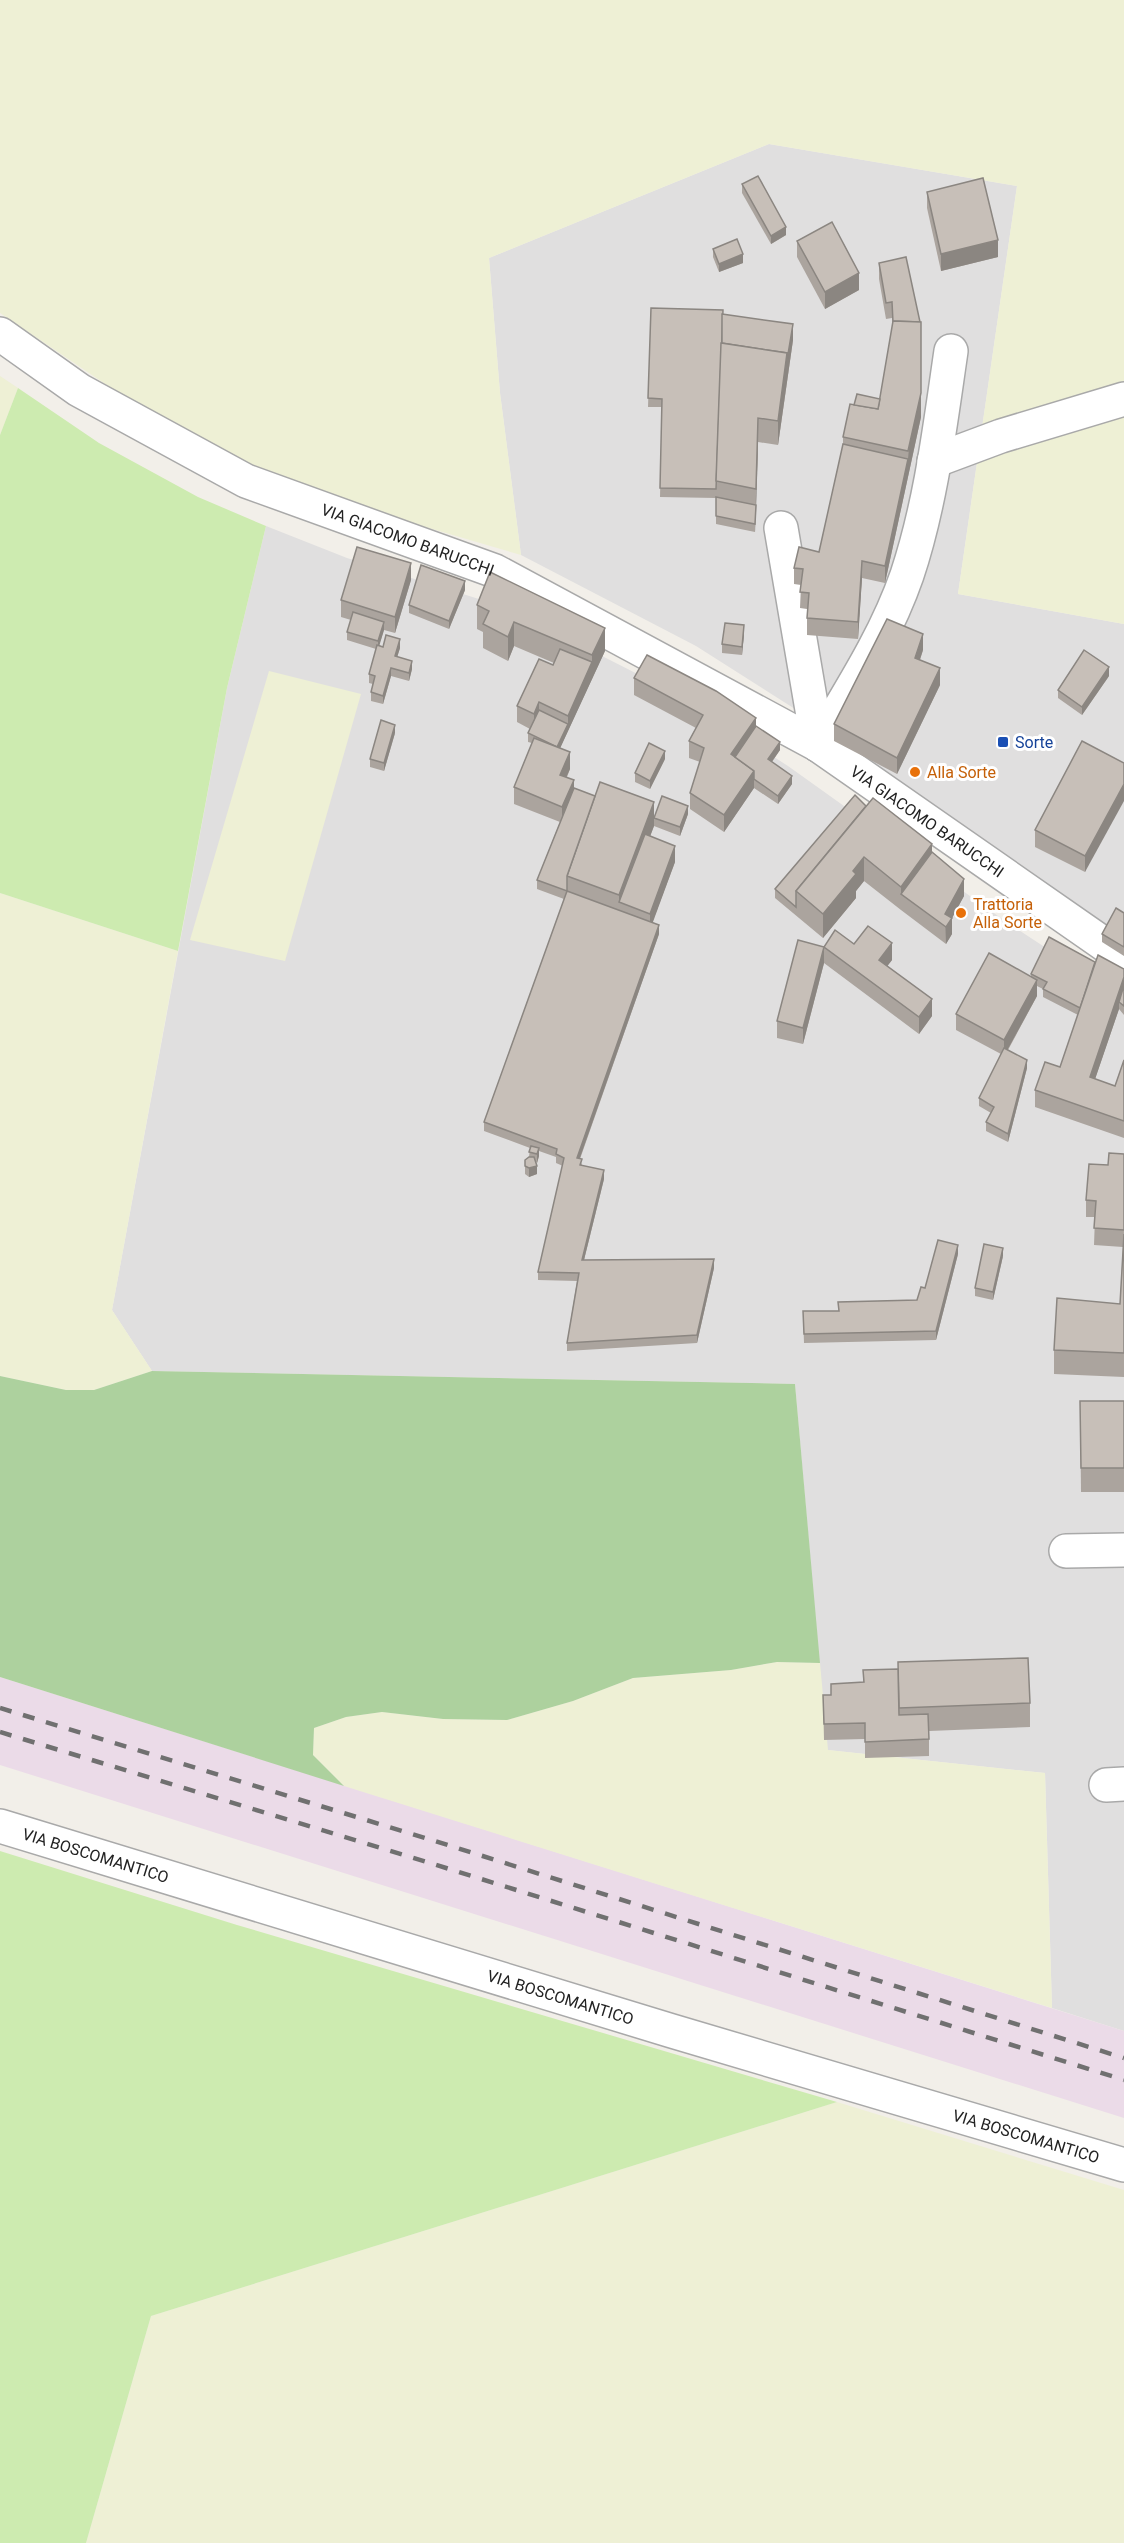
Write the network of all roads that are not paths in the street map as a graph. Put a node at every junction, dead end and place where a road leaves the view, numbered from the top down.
1 (0, 334) edge
2 (951, 351) dead end
3 (1124, 399) edge
4 (934, 461) junction
5 (781, 528) dead end
6 (818, 746) junction
7 (1124, 957) edge
8 (1124, 1550) edge
9 (1066, 1551) dead end
10 (0, 1826) edge
11 (1124, 2165) edge

1 - 6 street, VIA GIACOMO BARUCCHI
2 - 4 street
3 - 4 street
4 - 6 street
5 - 6 street
6 - 7 street, VIA GIACOMO BARUCCHI
8 - 9 street
10 - 11 street, VIA BOSCOMANTICO

